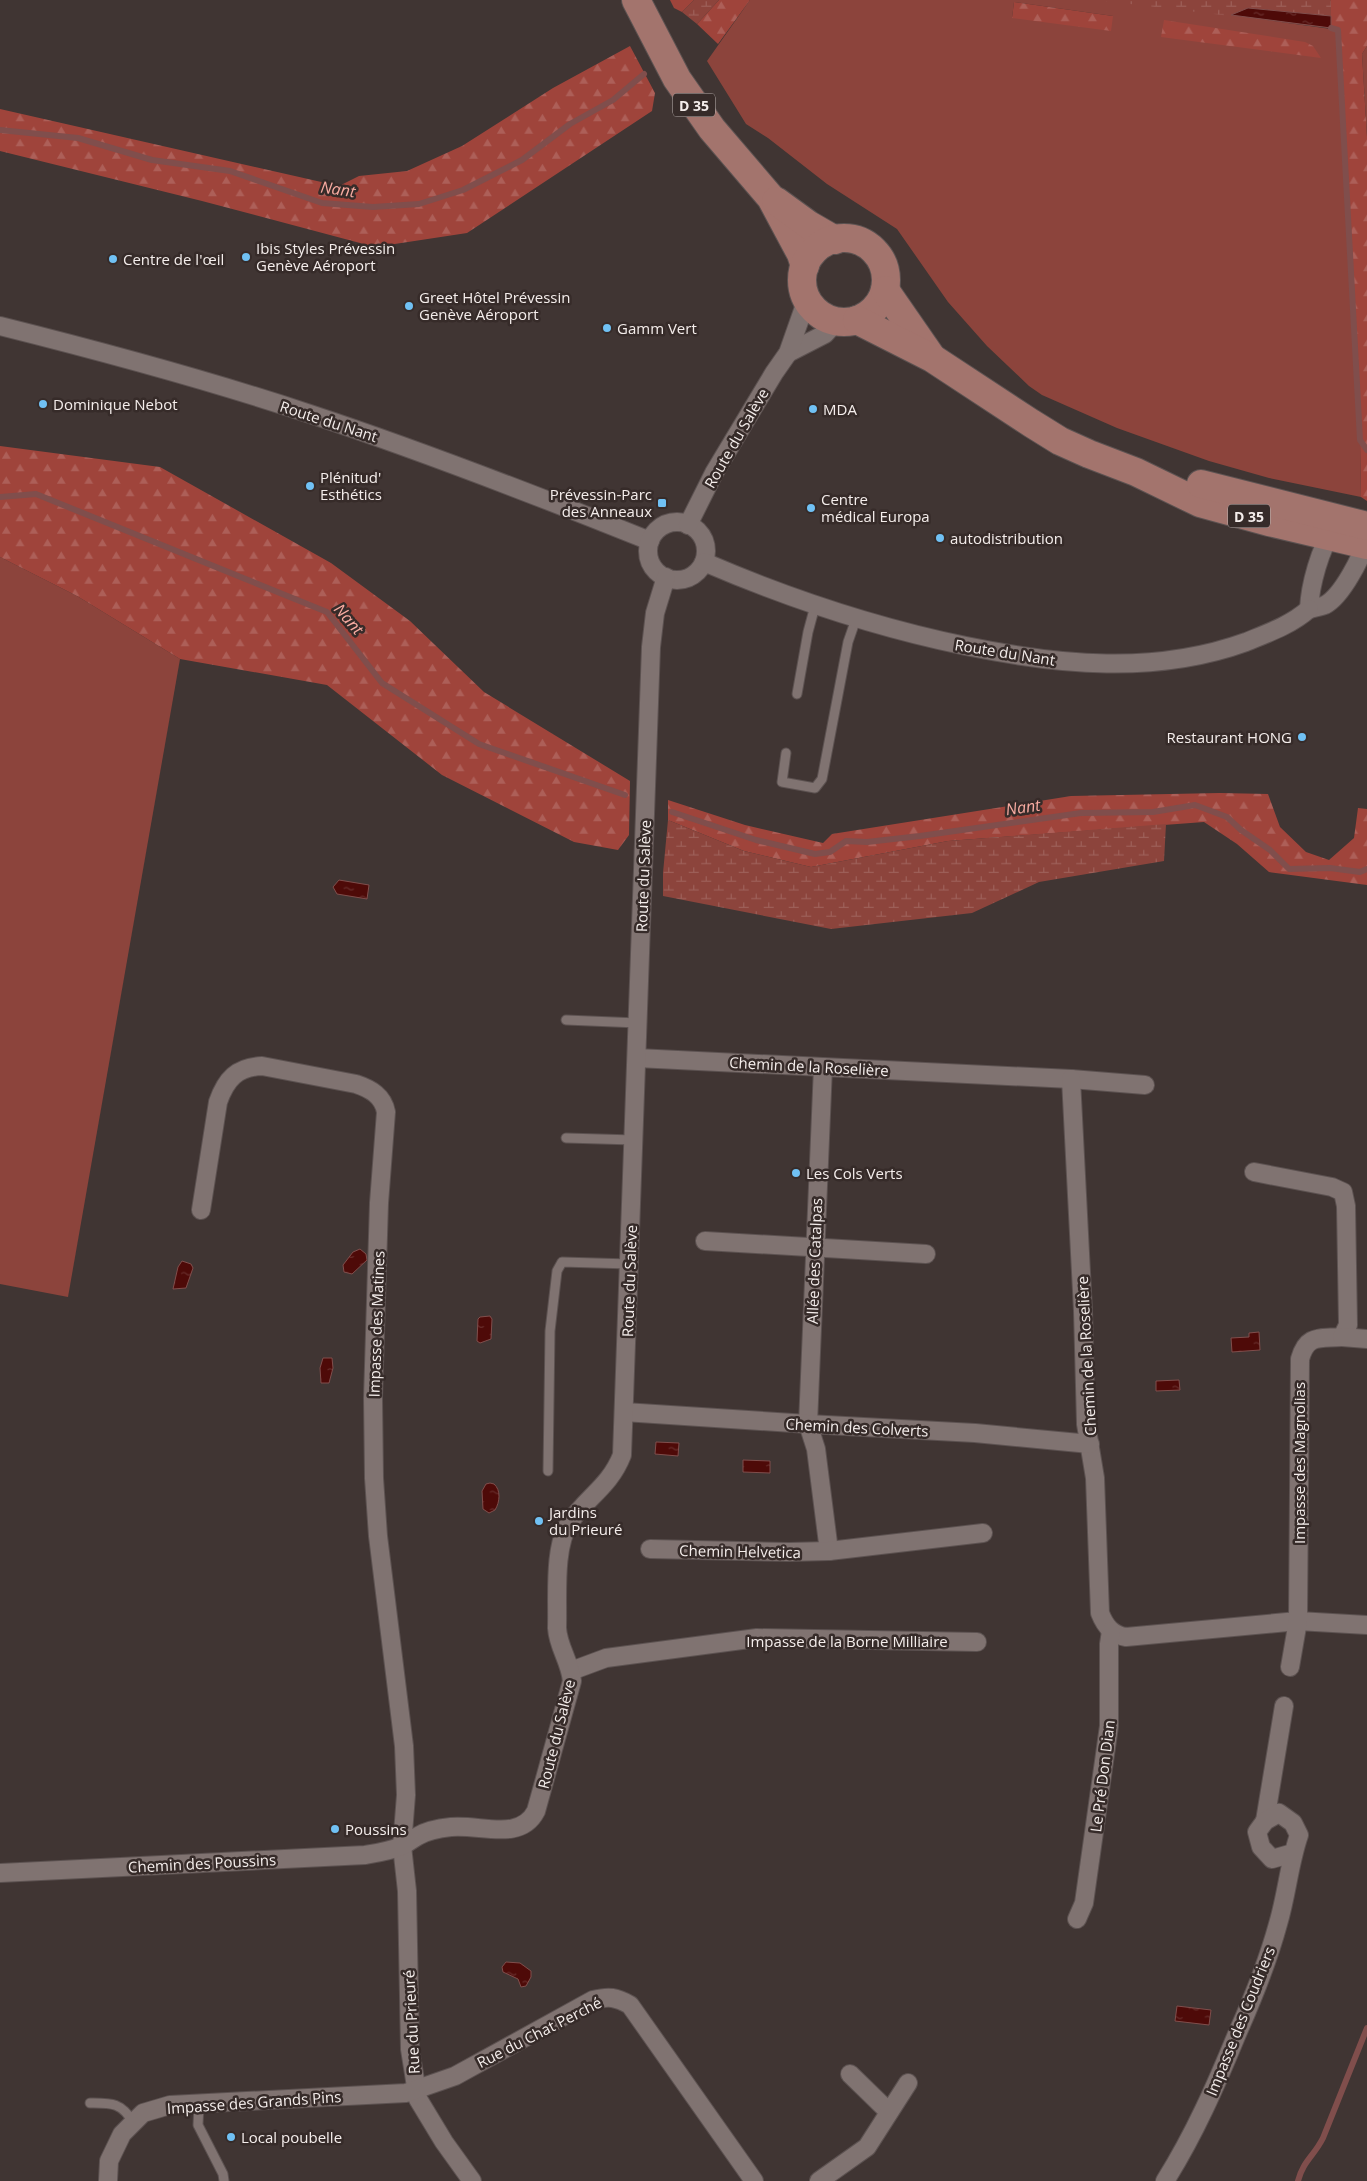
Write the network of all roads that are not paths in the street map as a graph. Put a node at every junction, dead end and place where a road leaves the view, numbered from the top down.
1 (636, 0) edge
2 (771, 198) junction
3 (835, 240) junction
4 (805, 266) junction
5 (885, 290) junction
6 (807, 299) junction
7 (847, 321) junction
8 (0, 326) edge
9 (788, 353) junction
10 (932, 358) junction
11 (688, 525) junction
12 (1356, 535) edge
13 (650, 541) junction
14 (704, 562) junction
15 (666, 577) junction
16 (815, 606) junction
17 (1309, 609) junction
18 (856, 619) junction
19 (797, 694) dead end
20 (786, 753) dead end
21 (566, 1020) dead end
22 (638, 1023) junction
23 (637, 1058) junction
24 (823, 1067) junction
25 (1071, 1079) junction
26 (1145, 1085) dead end
27 (566, 1138) dead end
28 (634, 1140) junction
29 (1254, 1172) dead end
30 (201, 1210) dead end
31 (705, 1241) dead end
32 (814, 1248) junction
33 (926, 1254) dead end
34 (630, 1264) junction
35 (1342, 1337) junction
36 (1367, 1339) edge
37 (624, 1412) junction
38 (808, 1424) junction
39 (1090, 1444) junction
40 (548, 1471) dead end
41 (983, 1532) dead end
42 (650, 1549) dead end
43 (830, 1552) junction
44 (1298, 1621) junction
45 (1367, 1626) edge
46 (1111, 1630) junction
47 (977, 1642) dead end
48 (1290, 1667) dead end
49 (571, 1672) junction
50 (1284, 1706) dead end
51 (1265, 1821) junction
52 (402, 1846) junction
53 (1293, 1853) junction
54 (0, 1873) edge
55 (1077, 1919) dead end
56 (850, 2074) dead end
57 (908, 2083) dead end
58 (415, 2089) junction
59 (90, 2102) dead end
60 (199, 2104) junction
61 (889, 2112) junction
62 (133, 2122) junction
63 (108, 2181) edge
64 (224, 2181) edge
65 (472, 2181) edge
66 (754, 2181) edge
67 (819, 2181) edge
68 (1165, 2181) edge

1 - 2 main road, D 35
2 - 3 main road, D 35
2 - 4 main road, D 35
3 - 4 main road
3 - 5 main road
4 - 6 main road
5 - 7 main road
5 - 10 main road, D 35
6 - 7 main road
6 - 9 street, Route du Salève
7 - 9 street, Route du Salève
7 - 10 main road, D 35
8 - 13 street, Route du Nant
9 - 11 street, Route du Salève
10 - 12 main road, D 35
11 - 13 street
11 - 14 street
12 - 17 street
12 - 17 street, Route du Nant
13 - 15 street
14 - 15 street
14 - 16 street, Route du Nant
15 - 22 street, Route du Salève
16 - 18 street, Route du Nant
16 - 19 lane
17 - 18 street, Route du Nant
18 - 20 lane
21 - 22 lane
22 - 23 street, Route du Salève
23 - 24 street, Chemin de la Roselière
23 - 28 street, Route du Salève
24 - 25 street, Chemin de la Roselière
24 - 32 street, Allée des Catalpas
25 - 26 street, Chemin de la Roselière
25 - 39 street, Chemin de la Roselière
27 - 28 lane
28 - 34 street, Route du Salève
29 - 35 street
30 - 52 street, Impasse des Matines
31 - 32 street
32 - 33 street
32 - 38 street, Allée des Catalpas
34 - 37 street, Route du Salève
34 - 40 lane
35 - 36 street, Impasse des Magnolias
35 - 44 street, Impasse des Magnolias
37 - 38 street, Chemin des Colverts
37 - 49 street, Route du Salève
38 - 39 street, Chemin des Colverts
38 - 43 street
39 - 46 street, Chemin de la Roselière
41 - 43 street, Chemin Helvetica
42 - 43 street, Chemin Helvetica
44 - 45 street
44 - 46 street
44 - 48 street, Impasse des Magnolias
46 - 55 street, Le Pré Don Dian
47 - 49 street, Impasse de la Borne Milliaire
49 - 52 street, Route du Salève
50 - 51 street
51 - 53 street, Impasse des Coudriers
51 - 53 street
52 - 54 street, Chemin des Poussins
52 - 58 street, Rue du Prieuré
53 - 68 street, Impasse des Coudriers
56 - 61 street
57 - 61 street
58 - 60 street, Impasse des Grands Pins
58 - 65 street, Rue du Prieuré
58 - 66 street, Rue du Chat Perché
59 - 62 lane
60 - 62 street, Impasse des Grands Pins
60 - 64 lane
61 - 67 street
62 - 63 street, Impasse des Grands Pins

